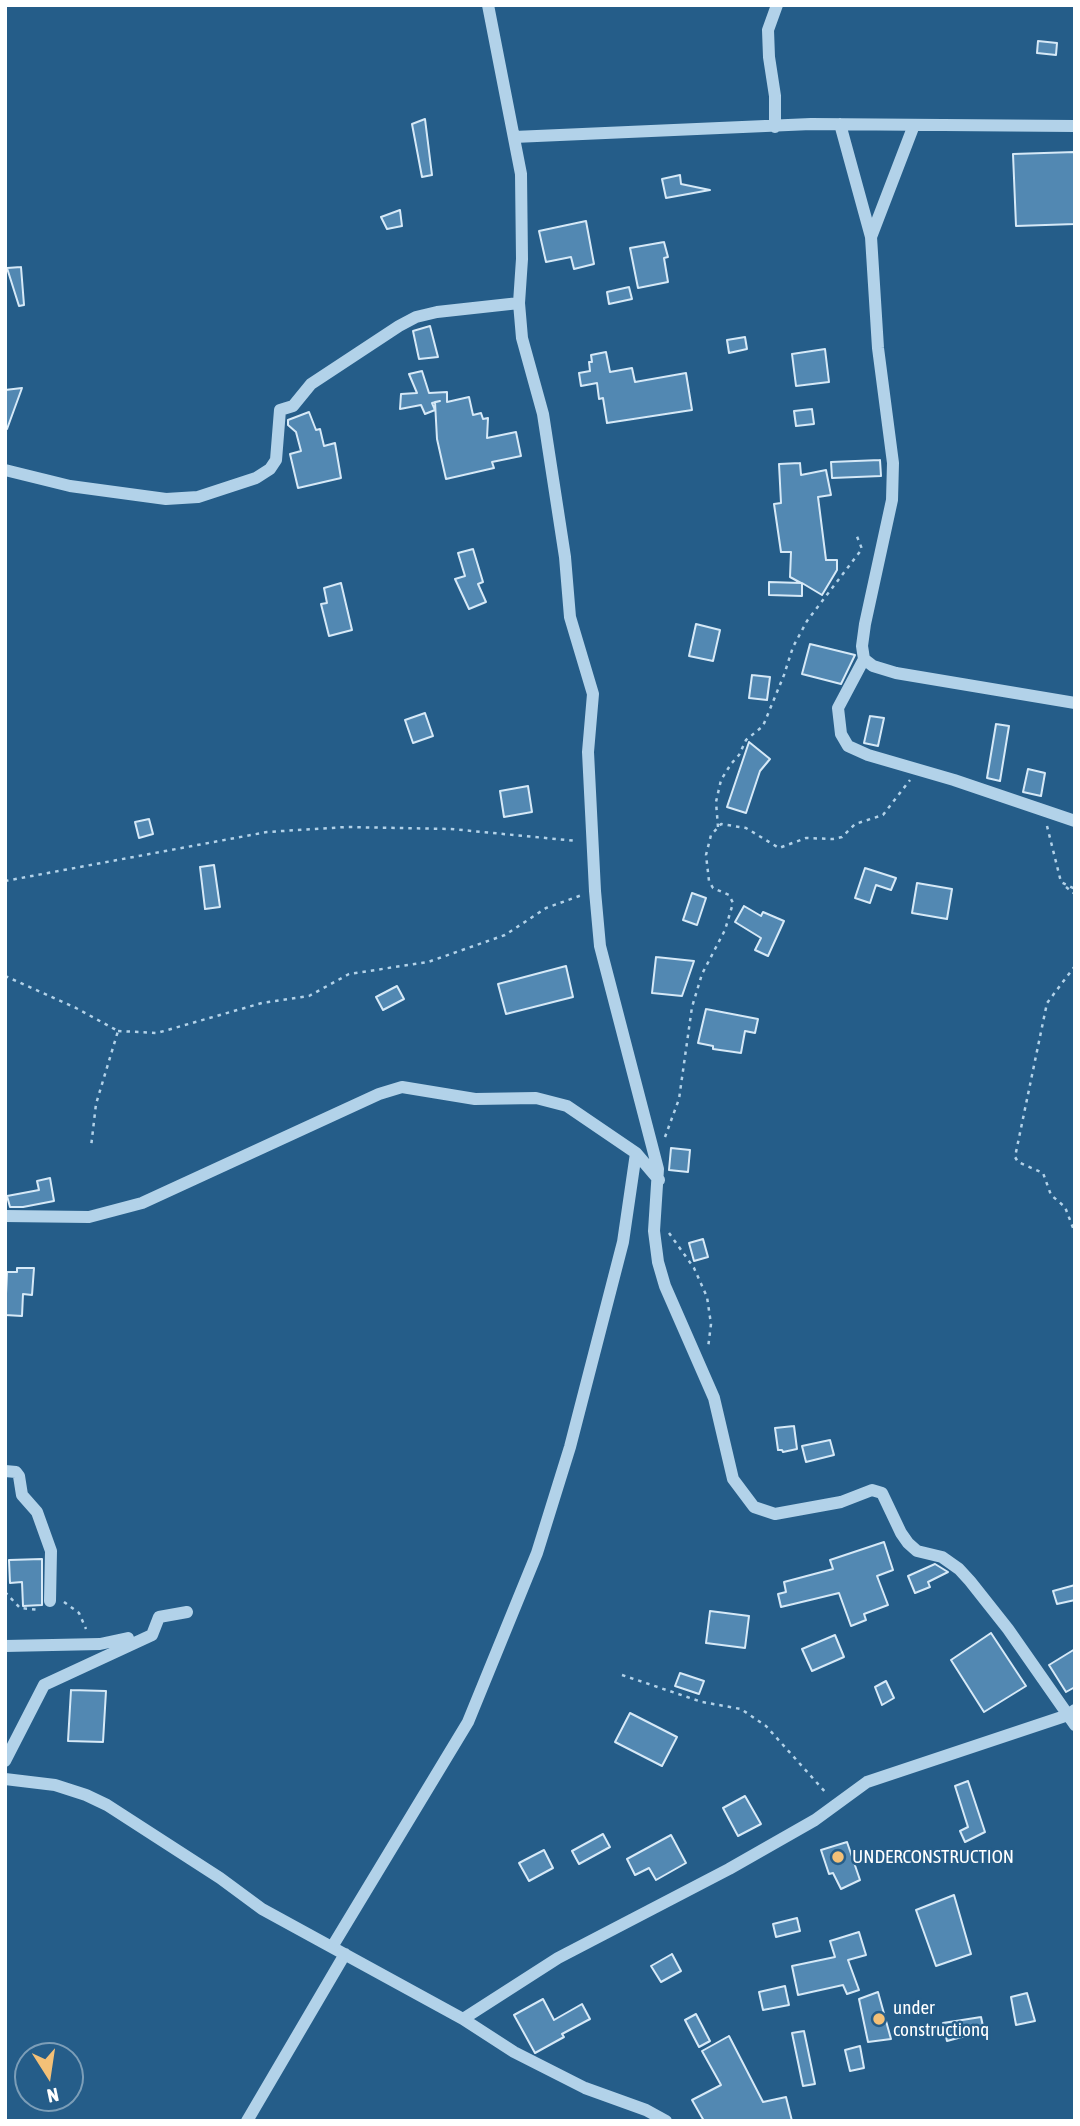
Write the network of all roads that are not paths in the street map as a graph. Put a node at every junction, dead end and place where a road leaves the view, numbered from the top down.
1 (488, 5) edge
2 (777, 5) edge
3 (840, 124) junction
4 (914, 125) junction
5 (1075, 126) edge
6 (775, 127) junction
7 (514, 137) junction
8 (871, 237) junction
9 (519, 303) junction
10 (5, 470) edge
11 (864, 659) junction
12 (1075, 703) edge
13 (1075, 821) edge
14 (636, 1153) junction
15 (659, 1181) junction
16 (5, 1216) edge
17 (5, 1471) edge
18 (50, 1601) dead end
19 (187, 1612) dead end
20 (128, 1638) dead end
21 (5, 1646) edge
22 (1072, 1717) edge
23 (5, 1762) edge
24 (5, 1779) edge
25 (332, 1947) junction
26 (345, 1954) junction
27 (463, 2018) junction
28 (247, 2121) edge
29 (666, 2121) edge

1 - 7 street
2 - 6 street
3 - 4 street
3 - 6 street
3 - 8 street
4 - 5 street
4 - 8 street
6 - 7 street
7 - 9 street
8 - 11 street
9 - 10 street
9 - 15 street
11 - 12 street
11 - 13 street
14 - 15 street
14 - 16 street
14 - 25 street
15 - 22 street
17 - 18 street
19 - 23 street
20 - 21 street
22 - 27 street
24 - 25 street
25 - 26 street
26 - 27 street
26 - 28 street
27 - 29 street

